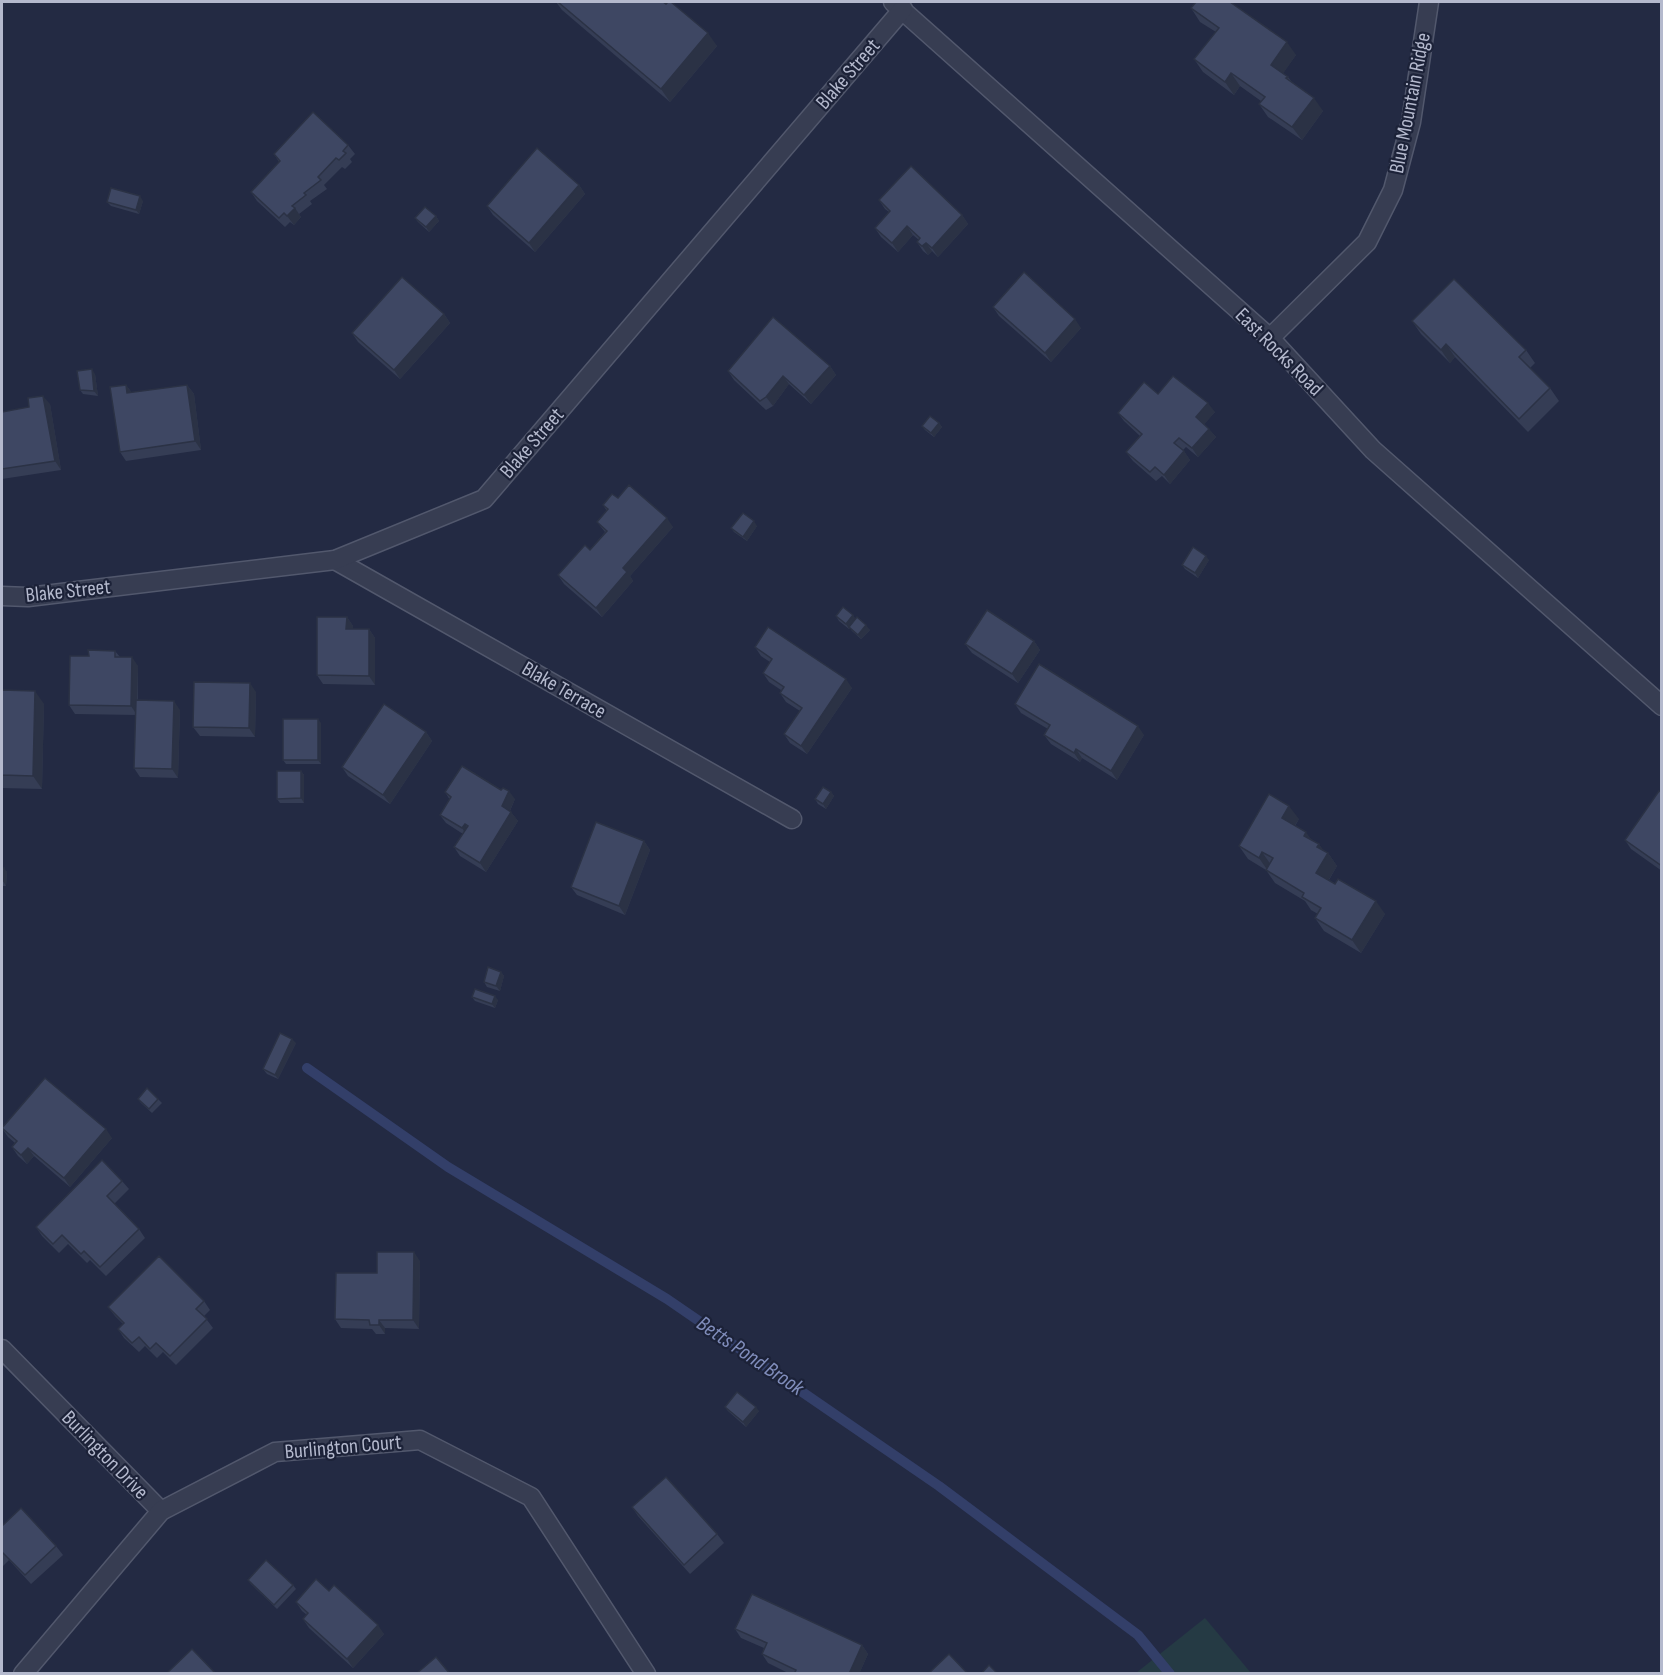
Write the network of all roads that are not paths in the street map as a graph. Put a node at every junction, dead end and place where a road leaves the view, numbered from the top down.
1 (1430, 2) edge
2 (898, 5) edge
3 (1270, 338) junction
4 (335, 560) junction
5 (2, 596) edge
6 (1662, 706) edge
7 (792, 819) dead end
8 (2, 1349) edge
9 (161, 1511) junction
10 (23, 1674) edge
11 (646, 1674) edge

1 - 3 street, Blue Mountain Ridge
2 - 3 street, East Rocks Road
2 - 4 street, Blake Street
3 - 6 street, East Rocks Road
4 - 5 street, Blake Street
4 - 7 street, Blake Terrace
8 - 9 street, Burlington Drive
9 - 10 street, Burlington Drive
9 - 11 street, Burlington Court

